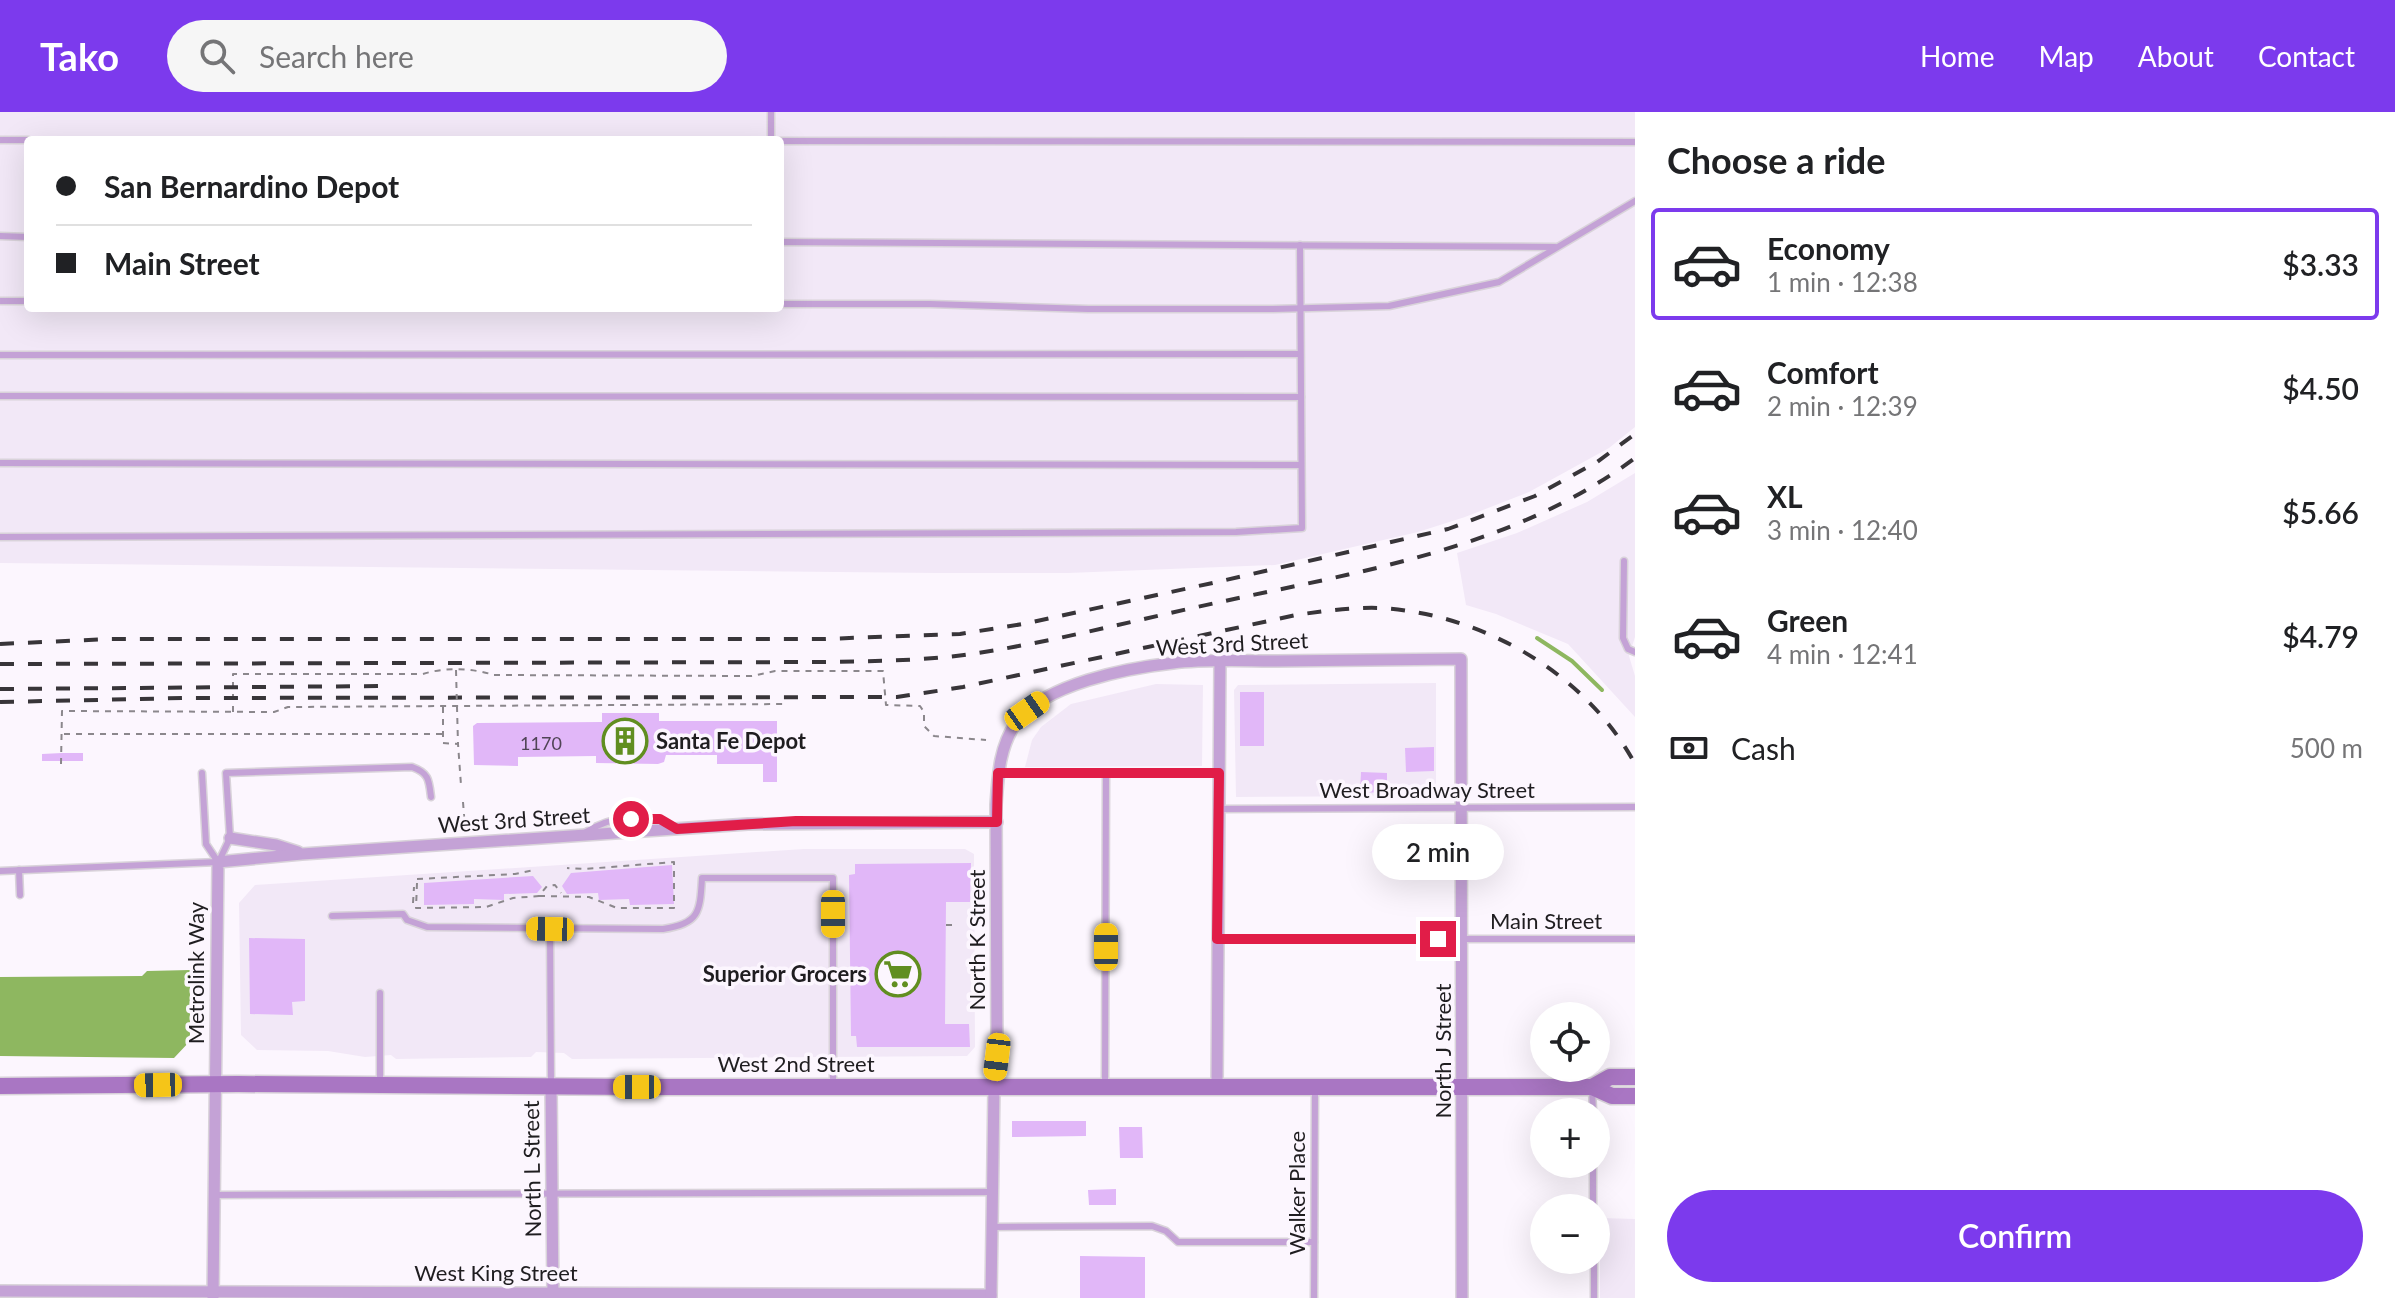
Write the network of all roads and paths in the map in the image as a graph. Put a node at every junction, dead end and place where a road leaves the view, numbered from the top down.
1 (771, 112) edge
2 (771, 136) edge
3 (0, 140) edge
4 (24, 140) edge
5 (784, 141) edge
6 (1635, 142) edge
7 (1635, 201) edge
8 (0, 236) edge
9 (24, 237) edge
10 (784, 242) edge
11 (1300, 245) junction
12 (1558, 247) junction
13 (0, 301) edge
14 (24, 301) edge
15 (784, 304) edge
16 (1300, 309) junction
17 (1300, 354) junction
18 (0, 355) edge
19 (0, 396) edge
20 (1301, 397) junction
21 (0, 463) edge
22 (1301, 465) junction
23 (0, 537) edge
24 (1624, 561) dead end
25 (1635, 652) edge
26 (1461, 659) joint
27 (1220, 661) junction
28 (456, 670) junction
29 (785, 704) dead end
30 (443, 706) junction
31 (233, 712) junction
32 (62, 734) junction
33 (443, 734) junction
34 (986, 740) dead end
35 (458, 744) junction
36 (61, 764) dead end
37 (202, 773) dead end
38 (998, 773) junction
39 (1106, 773) junction
40 (1219, 773) junction
41 (461, 785) dead end
42 (431, 797) dead end
43 (463, 802) dead end
44 (1635, 807) edge
45 (1462, 808) junction
46 (1218, 809) junction
47 (997, 822) junction
48 (465, 833) dead end
49 (230, 838) junction
50 (302, 854) junction
51 (218, 862) junction
52 (567, 868) dead end
53 (19, 870) junction
54 (534, 870) dead end
55 (0, 871) edge
56 (416, 883) junction
57 (561, 893) dead end
58 (20, 895) dead end
59 (539, 896) junction
60 (413, 903) dead end
61 (332, 916) dead end
62 (946, 925) dead end
63 (957, 925) dead end
64 (550, 929) junction
65 (1217, 939) junction
66 (1463, 939) junction
67 (1635, 939) edge
68 (380, 993) dead end
69 (1635, 1077) edge
70 (216, 1084) junction
71 (380, 1085) junction
72 (0, 1086) edge
73 (833, 1086) junction
74 (994, 1086) junction
75 (1105, 1086) junction
76 (1462, 1086) junction
77 (551, 1087) junction
78 (1217, 1087) junction
79 (1315, 1087) junction
80 (1592, 1087) junction
81 (1635, 1096) edge
82 (1592, 1098) edge
83 (992, 1192) junction
84 (214, 1195) junction
85 (554, 1195) junction
86 (992, 1227) junction
87 (1314, 1242) junction
88 (1594, 1274) edge
89 (0, 1291) edge
90 (213, 1295) edge
91 (553, 1295) edge
92 (991, 1296) edge
93 (1314, 1298) edge
94 (1462, 1298) edge
95 (1594, 1298) edge

1 - 2 lane
3 - 4 lane
5 - 6 lane
7 - 12 lane
8 - 9 lane
10 - 11 lane
11 - 12 lane
11 - 16 lane
12 - 16 lane
13 - 14 lane
15 - 16 lane
16 - 17 lane
17 - 18 lane
17 - 20 lane
19 - 20 lane
20 - 22 lane
21 - 22 lane
22 - 23 lane
24 - 25 lane
26 - 27 street, West 3rd Street
26 - 45 street, North J Street
27 - 38 street, West 3rd Street
27 - 40 street
28 - 31 path
28 - 34 path
28 - 35 path, bridge
29 - 30 path
30 - 31 path
30 - 33 path
31 - 32 path
32 - 33 path
32 - 36 path
33 - 35 path
35 - 41 path
37 - 51 lane, Metrolink Way
38 - 39 lane
38 - 47 street, West 3rd Street
39 - 40 lane
39 - 75 lane
40 - 46 street
42 - 49 lane
43 - 48 path
44 - 45 lane, West Broadway Street
45 - 46 lane, West Broadway Street
45 - 66 street, North J Street
46 - 65 street
47 - 50 street, West 3rd Street
47 - 74 street, North K Street
49 - 50 street
49 - 51 lane, Metrolink Way
50 - 51 street, West 3rd Street
51 - 53 lane, West 3rd Street
51 - 70 street, Metrolink Way
52 - 59 path
53 - 55 lane, West 3rd Street
53 - 58 lane
54 - 56 path
56 - 59 path
56 - 60 path
57 - 59 path
61 - 64 lane
62 - 63 path
64 - 73 lane
64 - 77 lane
65 - 66 lane, Main Street
65 - 78 street
66 - 67 lane, Main Street
66 - 76 street, North J Street
68 - 71 lane
69 - 80 main road, West 2nd Street
70 - 71 main road, West 2nd Street
70 - 72 main road, West 2nd Street
70 - 84 street, Metrolink Way
71 - 77 main road, West 2nd Street
73 - 74 main road, West 2nd Street
73 - 77 main road, West 2nd Street
74 - 75 main road, West 2nd Street
74 - 83 street, North K Street
75 - 78 main road, West 2nd Street
76 - 79 main road, West 2nd Street
76 - 80 main road, West 2nd Street
76 - 94 street, North J Street
77 - 85 street, North L Street
78 - 79 main road, West 2nd Street
79 - 87 lane, Walker Place
80 - 81 main road, West 2nd Street
80 - 82 lane
83 - 85 lane
83 - 86 street, North K Street
84 - 85 lane
84 - 90 street, Metrolink Way
85 - 91 street, North L Street
86 - 87 lane
86 - 92 street, North K Street
87 - 93 lane, Walker Place
88 - 95 lane
89 - 90 street, West King Street
90 - 91 street, West King Street
91 - 92 street, West King Street

